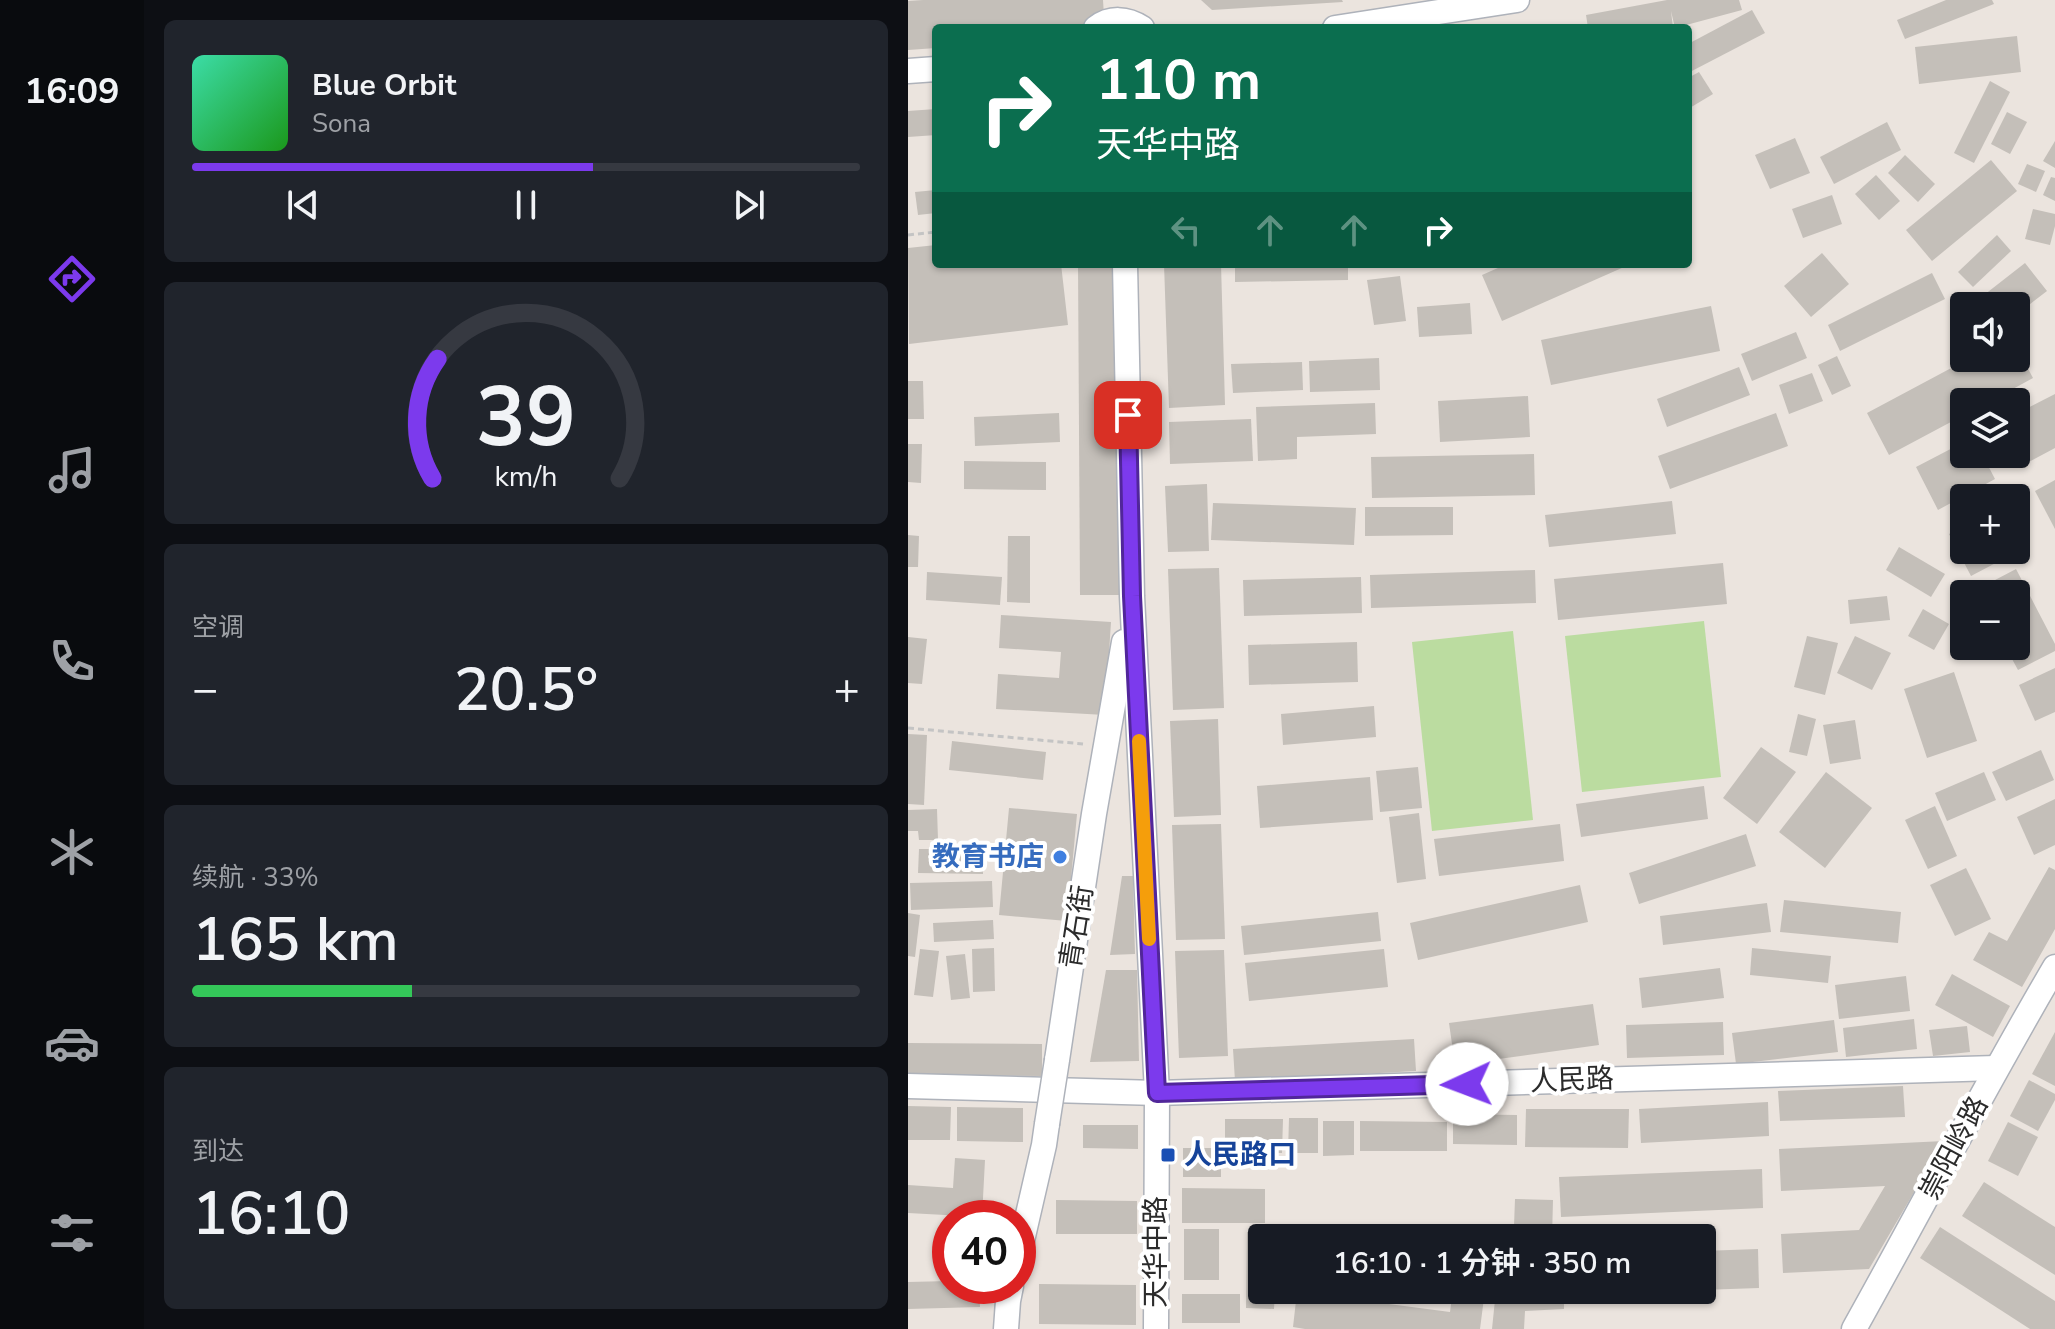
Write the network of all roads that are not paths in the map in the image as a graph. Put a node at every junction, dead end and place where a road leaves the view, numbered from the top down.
1 (1517, 0) edge
2 (1127, 16) edge
3 (1104, 24) edge
4 (1361, 24) edge
5 (932, 69) edge
6 (908, 71) edge
7 (1125, 268) edge
8 (1132, 596) junction
9 (2055, 967) edge
10 (1996, 1068) junction
11 (908, 1086) edge
12 (1157, 1093) junction
13 (1031, 1200) edge
14 (1008, 1304) edge
15 (1006, 1329) edge
16 (1156, 1329) edge
17 (1854, 1329) edge

1 - 4 street
2 - 3 street
5 - 6 street
7 - 8 street, 天华中路
8 - 12 street, 天华中路
8 - 13 street, 青石街, bridge
9 - 10 street, 崇阳岭路
10 - 12 street, 人民路
10 - 17 street, 崇阳岭路
11 - 12 street, 人民路
12 - 16 street, 天华中路
14 - 15 street

